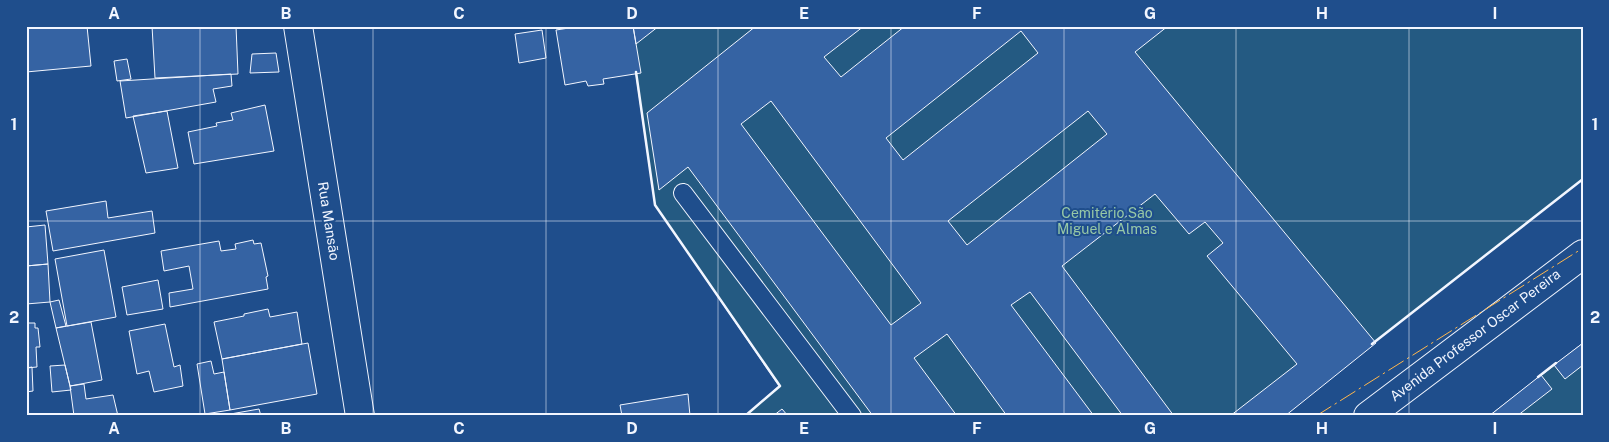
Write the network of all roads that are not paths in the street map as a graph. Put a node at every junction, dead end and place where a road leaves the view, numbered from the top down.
1 (298, 26) edge
2 (682, 194) dead end
3 (1583, 254) edge
4 (360, 416) edge
5 (852, 416) edge
6 (1368, 416) edge

1 - 4 street, Rua Mansão
2 - 5 lane
3 - 6 street, Avenida Professor Oscar Pereira

